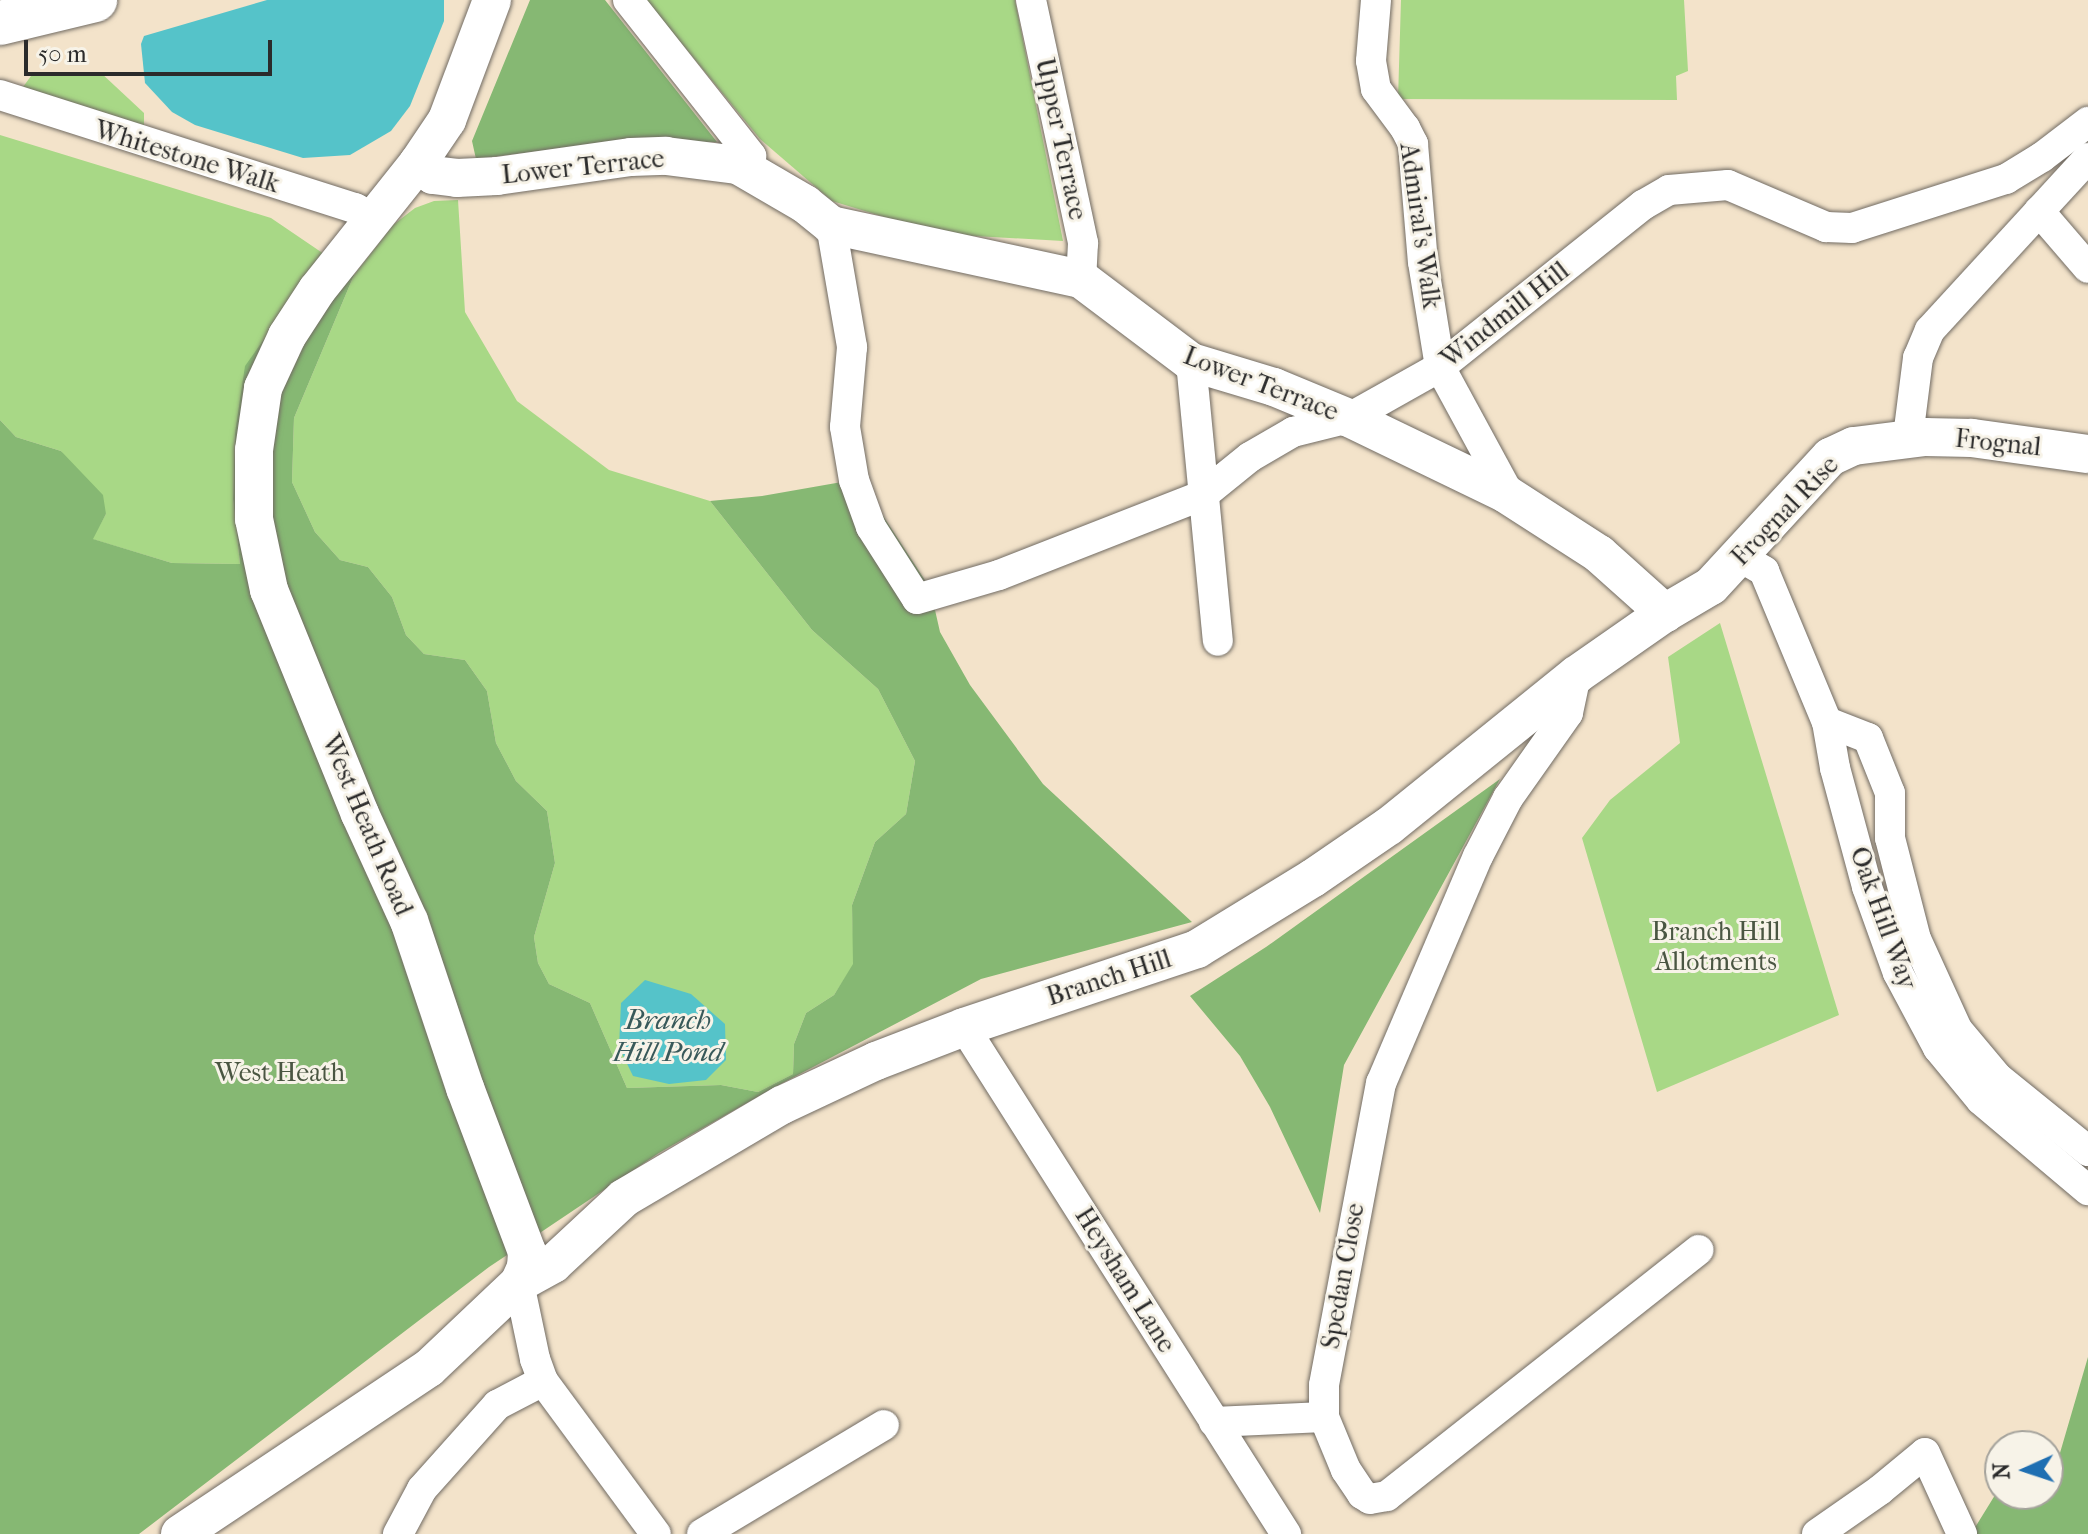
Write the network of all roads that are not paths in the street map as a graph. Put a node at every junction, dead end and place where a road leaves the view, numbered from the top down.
1 (95, 0) edge
2 (492, 0) edge
3 (628, 0) edge
4 (1031, 0) edge
5 (1376, 0) edge
6 (0, 23) edge
7 (0, 95) edge
8 (2088, 122) edge
9 (2088, 158) edge
10 (418, 163) junction
11 (751, 170) junction
12 (2039, 211) junction
13 (374, 218) junction
14 (831, 225) junction
15 (2088, 268) edge
16 (1081, 279) junction
17 (1191, 362) junction
18 (1440, 367) junction
19 (1349, 418) junction
20 (1908, 437) junction
21 (2088, 454) edge
22 (1203, 495) junction
23 (1511, 498) junction
24 (1740, 557) junction
25 (1665, 613) junction
26 (1218, 641) dead end
27 (1576, 675) junction
28 (1827, 722) junction
29 (964, 1027) junction
30 (2088, 1151) edge
31 (2088, 1190) edge
32 (1698, 1250) dead end
33 (519, 1283) junction
34 (543, 1381) junction
35 (1324, 1417) junction
36 (1214, 1422) junction
37 (884, 1425) dead end
38 (180, 1534) edge
39 (398, 1534) edge
40 (656, 1534) edge
41 (702, 1534) edge
42 (1286, 1534) edge
43 (1817, 1534) edge
44 (1962, 1534) edge

1 - 6 main road
2 - 10 street, West Heath Road
3 - 11 street
4 - 16 street, Upper Terrace
5 - 18 street, Admiral's Walk
7 - 13 street, Whitestone Walk
8 - 18 street, Windmill Hill
9 - 12 street
10 - 11 street, Lower Terrace
10 - 13 street, West Heath Road
11 - 14 street, Lower Terrace
12 - 15 street
12 - 20 street
13 - 33 street, West Heath Road
14 - 16 street, Lower Terrace
14 - 22 street, Windmill Hill
16 - 17 street, Lower Terrace
17 - 19 street, Lower Terrace
17 - 22 street
18 - 19 street, Windmill Hill
18 - 23 street, Admiral's Walk
19 - 22 street, Windmill Hill
19 - 23 street, Lower Terrace
20 - 21 street, Frognal
20 - 24 street, Frognal Rise
22 - 26 street
23 - 25 street, Lower Terrace
24 - 25 street, Frognal Rise
24 - 28 street, Oak Hill Way
25 - 27 street, Branch Hill
27 - 29 street, Branch Hill
27 - 35 street, Spedan Close
28 - 30 street, Oak Hill Way
28 - 31 street, Oak Hill Way
29 - 33 street, Branch Hill
29 - 36 street, Heysham Lane
32 - 35 street, Spedan Close
33 - 34 street
33 - 38 street
34 - 39 street
34 - 40 street
35 - 36 street
36 - 42 street, Heysham Lane
37 - 41 street
43 - 44 street

